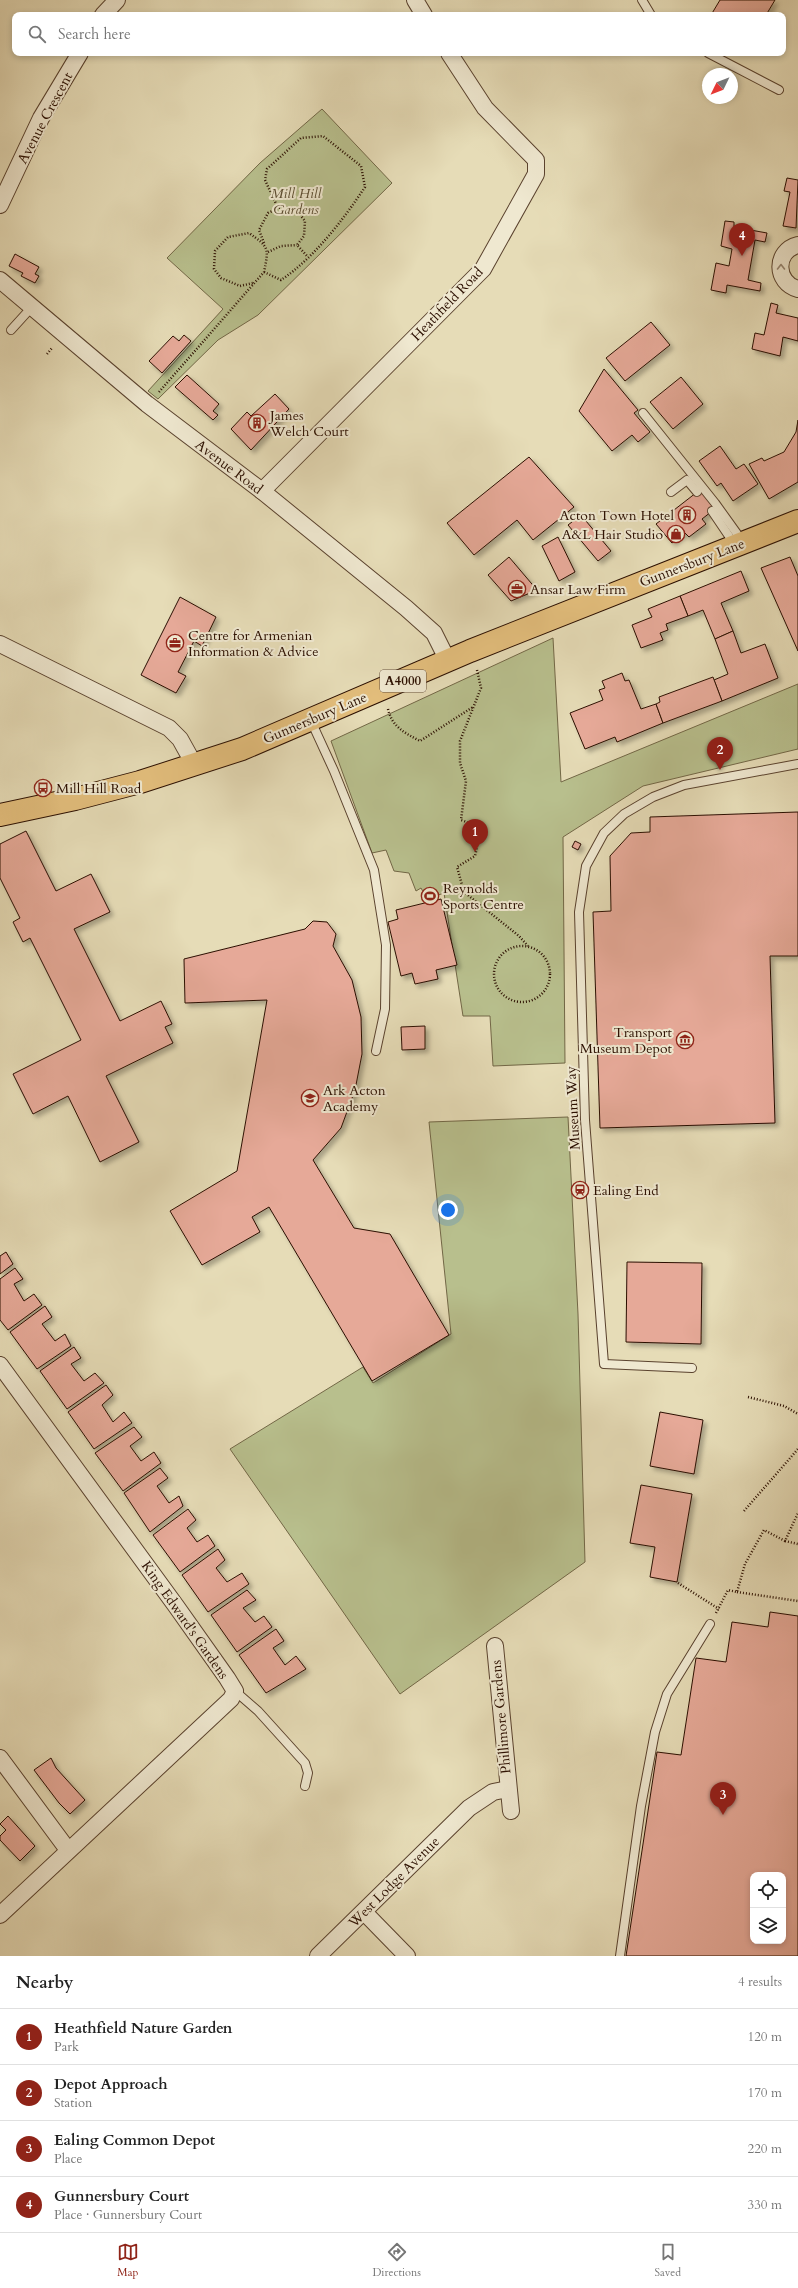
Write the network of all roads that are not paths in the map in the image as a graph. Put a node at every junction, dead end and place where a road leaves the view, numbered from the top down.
1 (117, 0) edge
2 (415, 0) edge
3 (642, 0) edge
4 (106, 12) edge
5 (422, 12) edge
6 (649, 12) edge
7 (78, 56) edge
8 (451, 56) edge
9 (714, 56) edge
10 (779, 90) dead end
11 (0, 205) edge
12 (798, 245) edge
13 (0, 280) edge
14 (798, 289) edge
15 (31, 308) junction
16 (11, 330) dead end
17 (643, 413) dead end
18 (262, 491) junction
19 (671, 492) dead end
20 (697, 492) dead end
21 (712, 511) dead end
22 (798, 521) edge
23 (739, 545) junction
24 (0, 644) edge
25 (448, 661) junction
26 (311, 720) junction
27 (798, 764) edge
28 (195, 766) junction
29 (0, 815) edge
30 (376, 1051) dead end
31 (0, 1365) edge
32 (692, 1368) dead end
33 (710, 1624) road end
34 (495, 1646) dead end
35 (235, 1691) junction
36 (0, 1758) edge
37 (305, 1786) dead end
38 (508, 1789) junction
39 (469, 1808) joint
40 (511, 1810) dead end
41 (68, 1850) junction
42 (364, 1912) junction
43 (0, 1915) edge
44 (318, 1956) edge
45 (407, 1956) edge
46 (620, 1956) edge

1 - 4 street
2 - 5 street
3 - 6 lane
7 - 11 street, Avenue Crescent
8 - 18 street, Heathfield Road
9 - 10 lane
14 -> 12 street
13 - 15 street, Avenue Road
15 - 16 lane
15 - 18 street, Avenue Road
17 - 23 lane
18 - 25 street, Avenue Road
19 - 20 lane
21 - 23 lane
22 - 23 main road, Gunnersbury Lane / A4000
23 - 25 main road, Gunnersbury Lane / A4000
24 - 28 street
25 - 26 main road, Gunnersbury Lane / A4000
26 - 28 main road, Gunnersbury Lane / A4000
26 - 30 lane
27 - 32 lane, Museum Way
28 - 29 main road, Gunnersbury Lane / A4000
31 - 35 street, King Edward's Gardens
33 - 46 lane
34 - 38 street, Phillimore Gardens
35 - 37 lane
35 - 41 street, King Edward's Gardens
36 - 41 street
38 - 39 street, Phillimore Gardens
38 - 40 street, Phillimore Gardens
39 - 42 street, West Lodge Avenue
41 - 43 street, King Edward's Gardens
42 - 44 street, West Lodge Avenue
42 - 45 street

